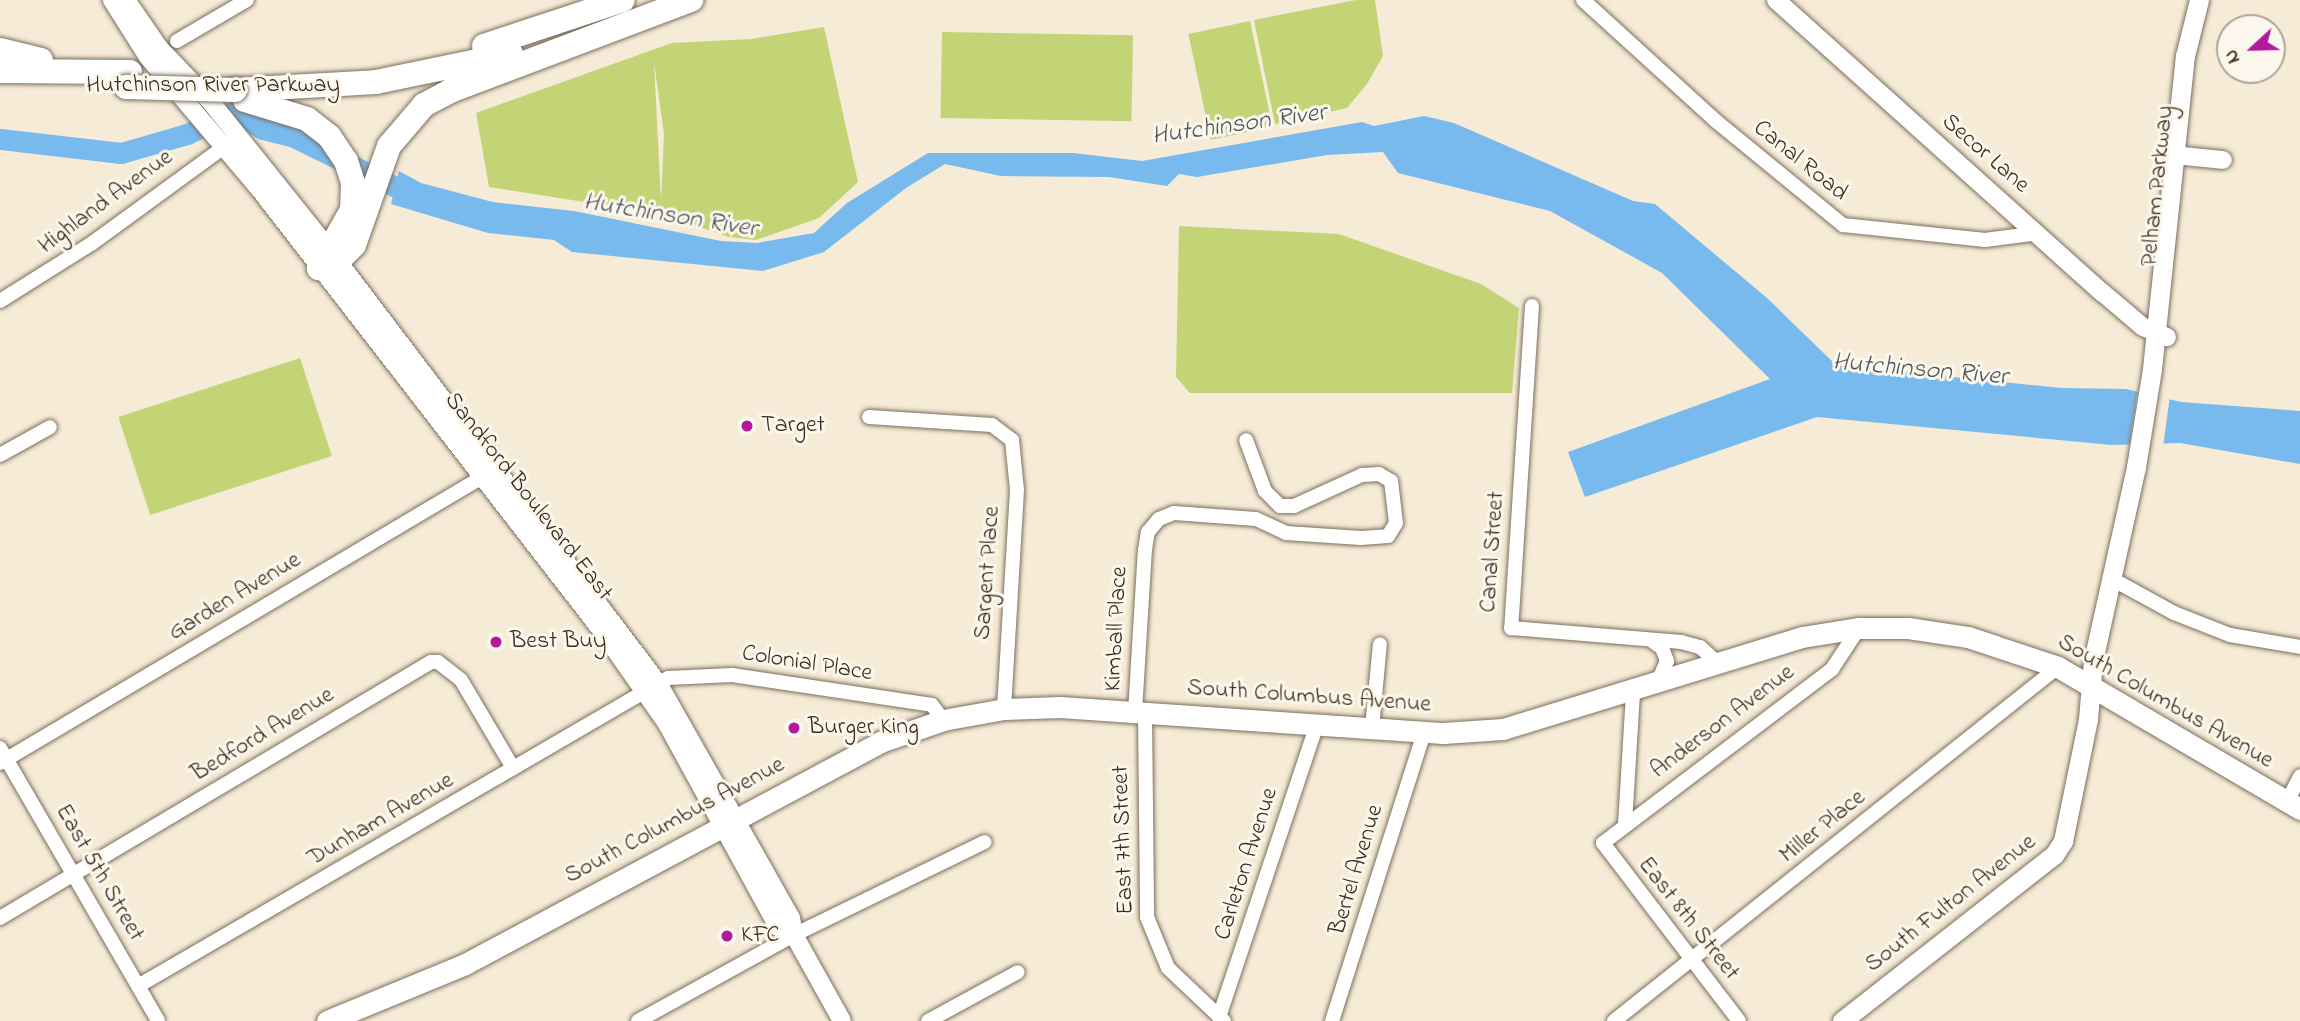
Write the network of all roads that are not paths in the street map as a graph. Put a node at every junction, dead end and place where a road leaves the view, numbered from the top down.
1 (111, 0) edge
2 (126, 0) edge
3 (247, 0) edge
4 (623, 0) edge
5 (665, 0) edge
6 (691, 0) edge
7 (1583, 0) edge
8 (1776, 0) edge
9 (2199, 0) edge
10 (2209, 0) edge
11 (177, 41) dead end
12 (0, 50) edge
13 (0, 71) edge
14 (104, 71) junction
15 (128, 79) junction
16 (0, 86) edge
17 (227, 91) junction
18 (228, 140) junction
19 (2180, 155) junction
20 (2223, 160) dead end
21 (360, 213) junction
22 (2039, 233) junction
23 (328, 259) junction
24 (0, 301) edge
25 (1532, 306) dead end
26 (2162, 336) junction
27 (2156, 376) joint
28 (869, 417) dead end
29 (50, 427) dead end
30 (1246, 440) dead end
31 (0, 455) edge
32 (488, 473) junction
33 (2117, 582) junction
34 (1859, 628) junction
35 (1651, 640) junction
36 (1380, 643) dead end
37 (2300, 647) edge
38 (1719, 664) junction
39 (2058, 667) junction
40 (1655, 685) junction
41 (651, 686) junction
42 (2093, 687) junction
43 (1633, 692) junction
44 (1004, 709) junction
45 (1140, 712) junction
46 (943, 720) junction
47 (1317, 724) junction
48 (1372, 728) junction
49 (1424, 732) junction
50 (2, 757) edge
51 (513, 768) junction
52 (2300, 776) edge
53 (2293, 806) edge
54 (730, 821) junction
55 (1625, 824) junction
56 (985, 842) dead end
57 (1603, 843) joint
58 (75, 875) junction
59 (0, 918) edge
60 (794, 935) junction
61 (1692, 961) junction
62 (1018, 972) dead end
63 (138, 986) junction
64 (1222, 1019) edge
65 (158, 1021) edge
66 (327, 1021) edge
67 (638, 1021) edge
68 (842, 1021) edge
69 (928, 1021) edge
70 (1332, 1021) edge
71 (1614, 1021) edge
72 (1739, 1021) edge
73 (1842, 1021) edge

1 - 18 street, Sandford Boulevard East
2 - 17 street, Sandford Boulevard East
3 - 11 street
4 - 17 highway, Hutchinson River Parkway
5 - 17 highway, Hutchinson River Parkway
6 - 21 highway
7 - 22 street, Canal Road
8 - 22 street, Secor Lane
9 - 19 main road, Pelham Parkway
10 - 19 main road, Pelham Parkway
12 - 14 highway
13 - 14 highway, Hutchinson River Parkway
14 - 15 highway, Hutchinson River Parkway
15 - 16 highway, Hutchinson River Parkway
15 - 17 highway, Hutchinson River Parkway
17 - 18 street, Sandford Boulevard East
17 - 21 highway
18 - 23 street, Sandford Boulevard East
18 - 24 street, Highland Avenue
19 - 20 street
19 - 26 main road, Pelham Parkway
21 - 23 highway
22 - 26 street, Secor Lane
23 - 32 street, Sandford Boulevard East
25 - 35 street, Canal Street
26 - 27 main road, Pelham Parkway
27 - 33 main road, South Fulton Avenue
28 - 44 street, Sargent Place
29 - 31 street
30 - 45 street, Kimball Place
32 - 41 street, Sandford Boulevard East
32 - 50 street, Garden Avenue
33 - 37 street
33 - 42 main road, South Fulton Avenue
34 - 38 main road, South Columbus Avenue
34 - 39 main road, South Columbus Avenue
34 - 55 street, Anderson Avenue
35 - 38 street, Canal Street
35 - 40 street
36 - 48 street
38 - 40 main road, South Columbus Avenue
39 - 42 main road, South Columbus Avenue
39 - 61 street, Miller Place
40 - 43 main road, South Columbus Avenue
41 - 46 street, Colonial Place
41 - 51 street, Dunham Avenue
41 - 54 street, Sandford Boulevard East
42 - 53 main road, South Columbus Avenue
42 - 73 main road, South Fulton Avenue
43 - 49 main road, South Columbus Avenue
43 - 55 street
44 - 45 main road, South Columbus Avenue
44 - 46 main road, South Columbus Avenue
45 - 47 main road, South Columbus Avenue
45 - 64 street, East 7th Street
46 - 54 main road, South Columbus Avenue
47 - 48 main road, South Columbus Avenue
47 - 64 street, Carleton Avenue
48 - 49 main road, South Columbus Avenue
49 - 70 street, Bertel Avenue
50 - 58 street, East 5th Street
51 - 58 street, Bedford Avenue
51 - 63 street, Dunham Avenue
52 - 53 street
54 - 60 street, Sandford Boulevard East
54 - 66 main road, South Columbus Avenue
55 - 57 street, Anderson Avenue
56 - 60 street
57 - 61 street, East 8th Street
58 - 59 street, Bedford Avenue
58 - 63 street, East 5th Street
60 - 67 street
60 - 68 street, Sandford Boulevard East
61 - 71 street, Miller Place
61 - 72 street, East 8th Street
62 - 69 street
63 - 65 street, East 5th Street

